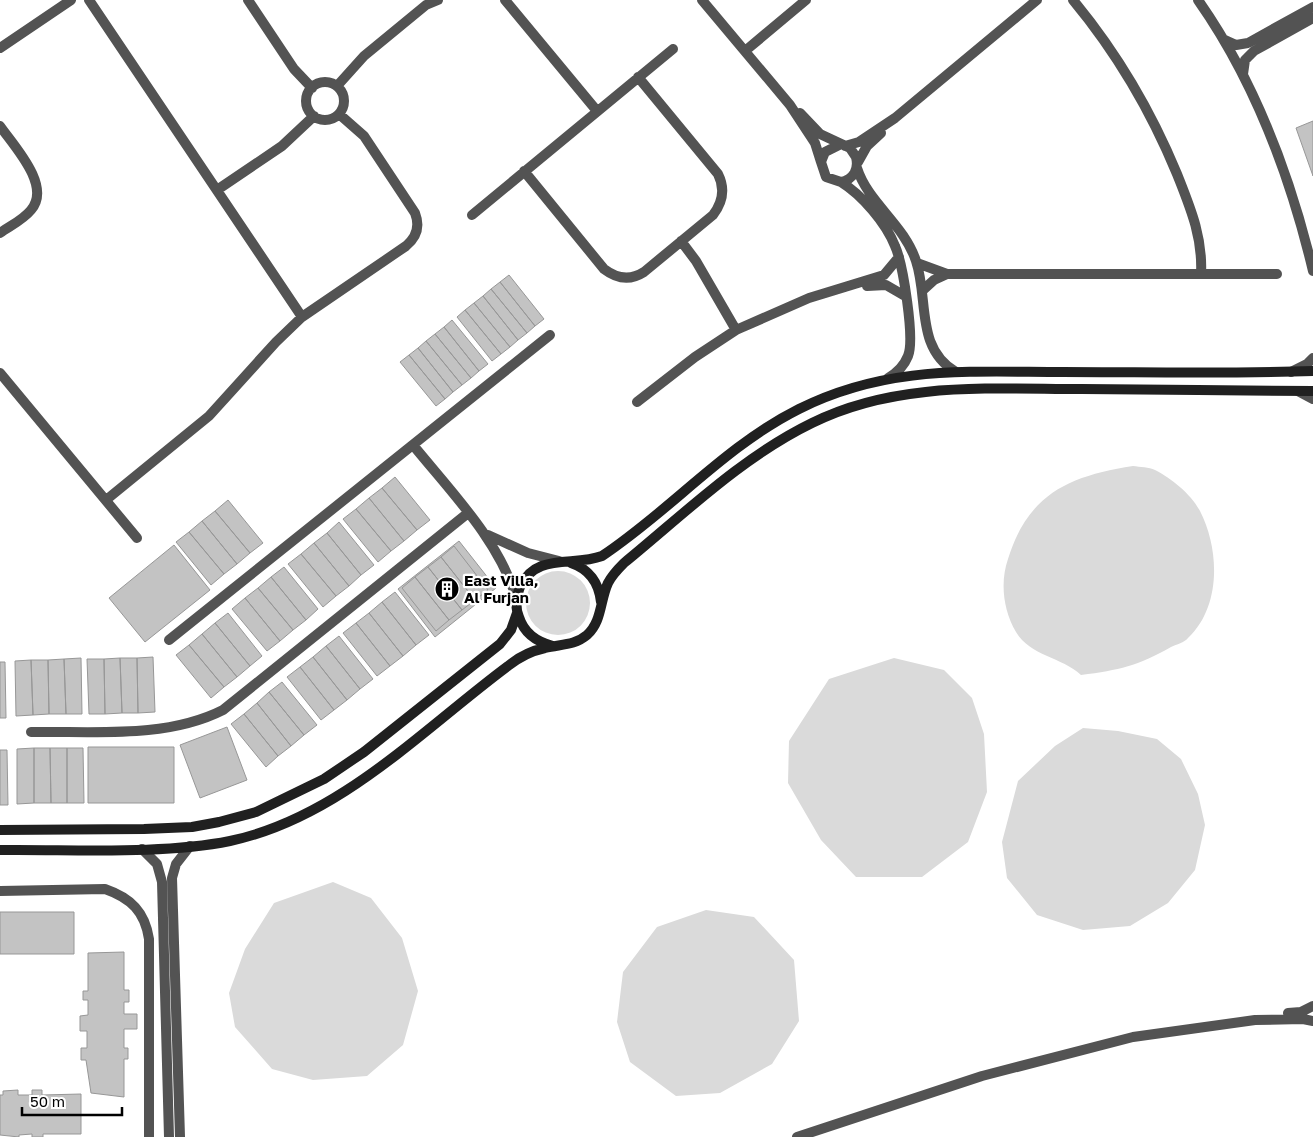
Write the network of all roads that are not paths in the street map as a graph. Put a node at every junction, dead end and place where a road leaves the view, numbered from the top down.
1 (71, 0) edge
2 (89, 0) edge
3 (248, 0) edge
4 (438, 0) edge
5 (505, 0) edge
6 (702, 0) edge
7 (806, 0) edge
8 (1037, 0) edge
9 (1073, 0) edge
10 (1198, 0) edge
11 (427, 2) edge
12 (1313, 8) edge
13 (1313, 18) edge
14 (1225, 40) junction
15 (0, 48) edge
16 (673, 49) dead end
17 (745, 51) junction
18 (1243, 74) junction
19 (638, 77) junction
20 (337, 86) junction
21 (312, 88) junction
22 (790, 105) junction
23 (597, 111) junction
24 (339, 114) junction
25 (314, 116) junction
26 (895, 118) junction
27 (0, 126) edge
28 (842, 146) junction
29 (820, 162) junction
30 (857, 165) junction
31 (524, 171) junction
32 (841, 182) junction
33 (217, 190) junction
34 (472, 215) dead end
35 (0, 233) edge
36 (682, 241) junction
37 (899, 257) junction
38 (917, 263) junction
39 (1313, 271) edge
40 (947, 274) junction
41 (1201, 274) junction
42 (1277, 274) dead end
43 (844, 288) junction
44 (923, 290) junction
45 (905, 296) junction
46 (924, 306) junction
47 (907, 309) junction
48 (302, 317) junction
49 (736, 330) junction
50 (550, 335) dead end
51 (1313, 358) edge
52 (1313, 371) edge
53 (956, 372) junction
54 (1290, 372) junction
55 (0, 373) edge
56 (888, 378) junction
57 (1297, 390) junction
58 (1313, 390) edge
59 (1313, 399) edge
60 (637, 402) dead end
61 (413, 445) junction
62 (106, 500) junction
63 (468, 513) junction
64 (485, 533) junction
65 (137, 538) dead end
66 (563, 562) junction
67 (516, 599) junction
68 (517, 613) junction
69 (600, 613) junction
70 (169, 640) dead end
71 (554, 646) junction
72 (31, 732) dead end
73 (0, 830) edge
74 (190, 846) junction
75 (142, 849) junction
76 (0, 850) edge
77 (0, 891) edge
78 (1313, 1006) edge
79 (1271, 1019) junction
80 (1313, 1021) edge
81 (149, 1137) edge
82 (169, 1137) edge
83 (180, 1137) edge
84 (797, 1137) edge

1 - 15 street
2 - 33 street
3 - 21 street
4 - 11 street
5 - 23 street
6 - 17 street
7 - 17 street
8 - 26 street
9 - 41 street
10 - 14 street
11 - 20 street
12 - 14 street
13 - 18 street
14 - 18 street
16 - 19 street
17 - 22 street
18 - 39 street
19 - 23 street
19 - 36 street
20 - 21 street
20 - 24 street
21 - 25 street
22 - 28 street
22 - 29 street
23 - 31 street
24 - 25 street
24 - 48 street
25 - 33 street
26 - 28 street
26 - 30 street
27 - 35 street
28 - 29 street
28 - 30 street
29 - 32 street
30 - 32 street
30 - 38 street
31 - 34 street
31 - 36 street
32 - 37 street
33 - 48 street
36 - 49 street
37 - 43 street
37 - 45 street
38 - 40 street
38 - 44 street
40 - 41 street
40 - 44 street
41 - 42 street
43 - 45 street
43 - 49 street
44 - 46 street
45 - 47 street
46 - 47 street
46 - 53 street
47 - 56 street
48 - 62 street
49 - 60 street
50 - 61 street
51 - 54 street
52 - 54 street
53 - 54 street
53 - 56 street
55 - 62 street
56 - 66 street
57 - 58 street
57 - 59 street
57 - 69 street
61 - 63 street
61 - 70 street
62 - 65 street
63 - 64 street
63 - 72 street
64 - 66 street
64 - 67 street
66 - 67 street
66 - 69 street
67 - 68 street
68 - 71 street
68 - 73 street
69 - 71 street
71 - 74 street
74 - 75 street
74 - 83 street
75 - 76 street
75 - 82 street
77 - 81 street
78 - 79 street
79 - 80 street
79 - 84 street

